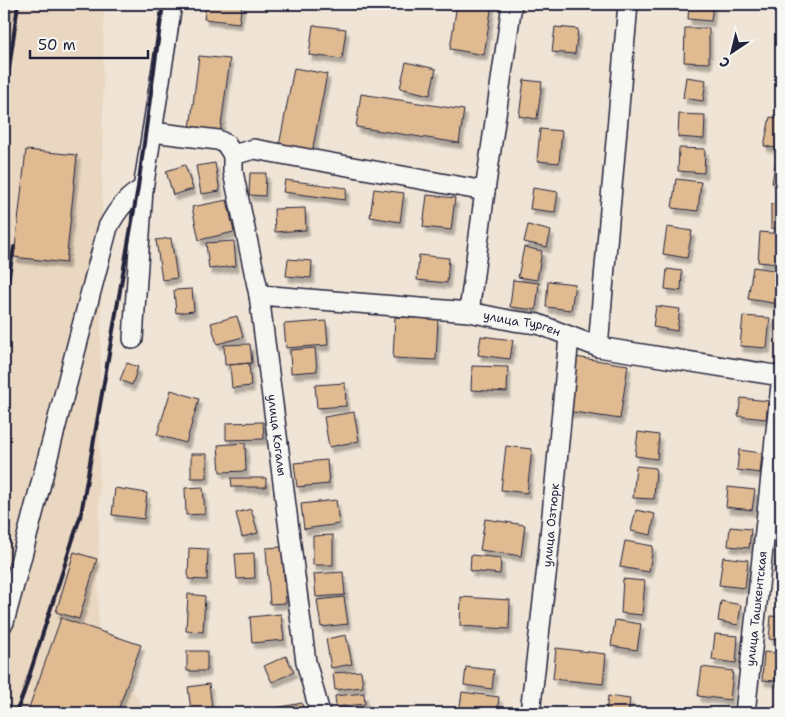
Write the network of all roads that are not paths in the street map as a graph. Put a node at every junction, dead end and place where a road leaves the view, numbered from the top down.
1 (172, 4) edge
2 (512, 4) edge
3 (628, 4) edge
4 (152, 132) junction
5 (233, 156) junction
6 (143, 190) junction
7 (485, 190) junction
8 (259, 295) junction
9 (469, 312) junction
10 (569, 337) junction
11 (134, 339) dead end
12 (598, 347) junction
13 (781, 376) edge
14 (781, 385) edge
15 (4, 622) edge
16 (320, 713) edge
17 (530, 713) edge
18 (745, 713) edge

1 - 4 street
2 - 7 street
3 - 12 street
4 - 5 street
4 - 6 street
5 - 7 street
5 - 8 street, улица Когалы
6 - 11 street
6 - 15 street
7 - 9 street
8 - 9 street, улица Турген
8 - 16 street, улица Когалы
9 - 10 street, улица Турген
10 - 12 street, улица Турген
10 - 17 street, улица Озтюрк
12 - 13 street, улица Турген
14 - 18 street, улица Ташкентская

